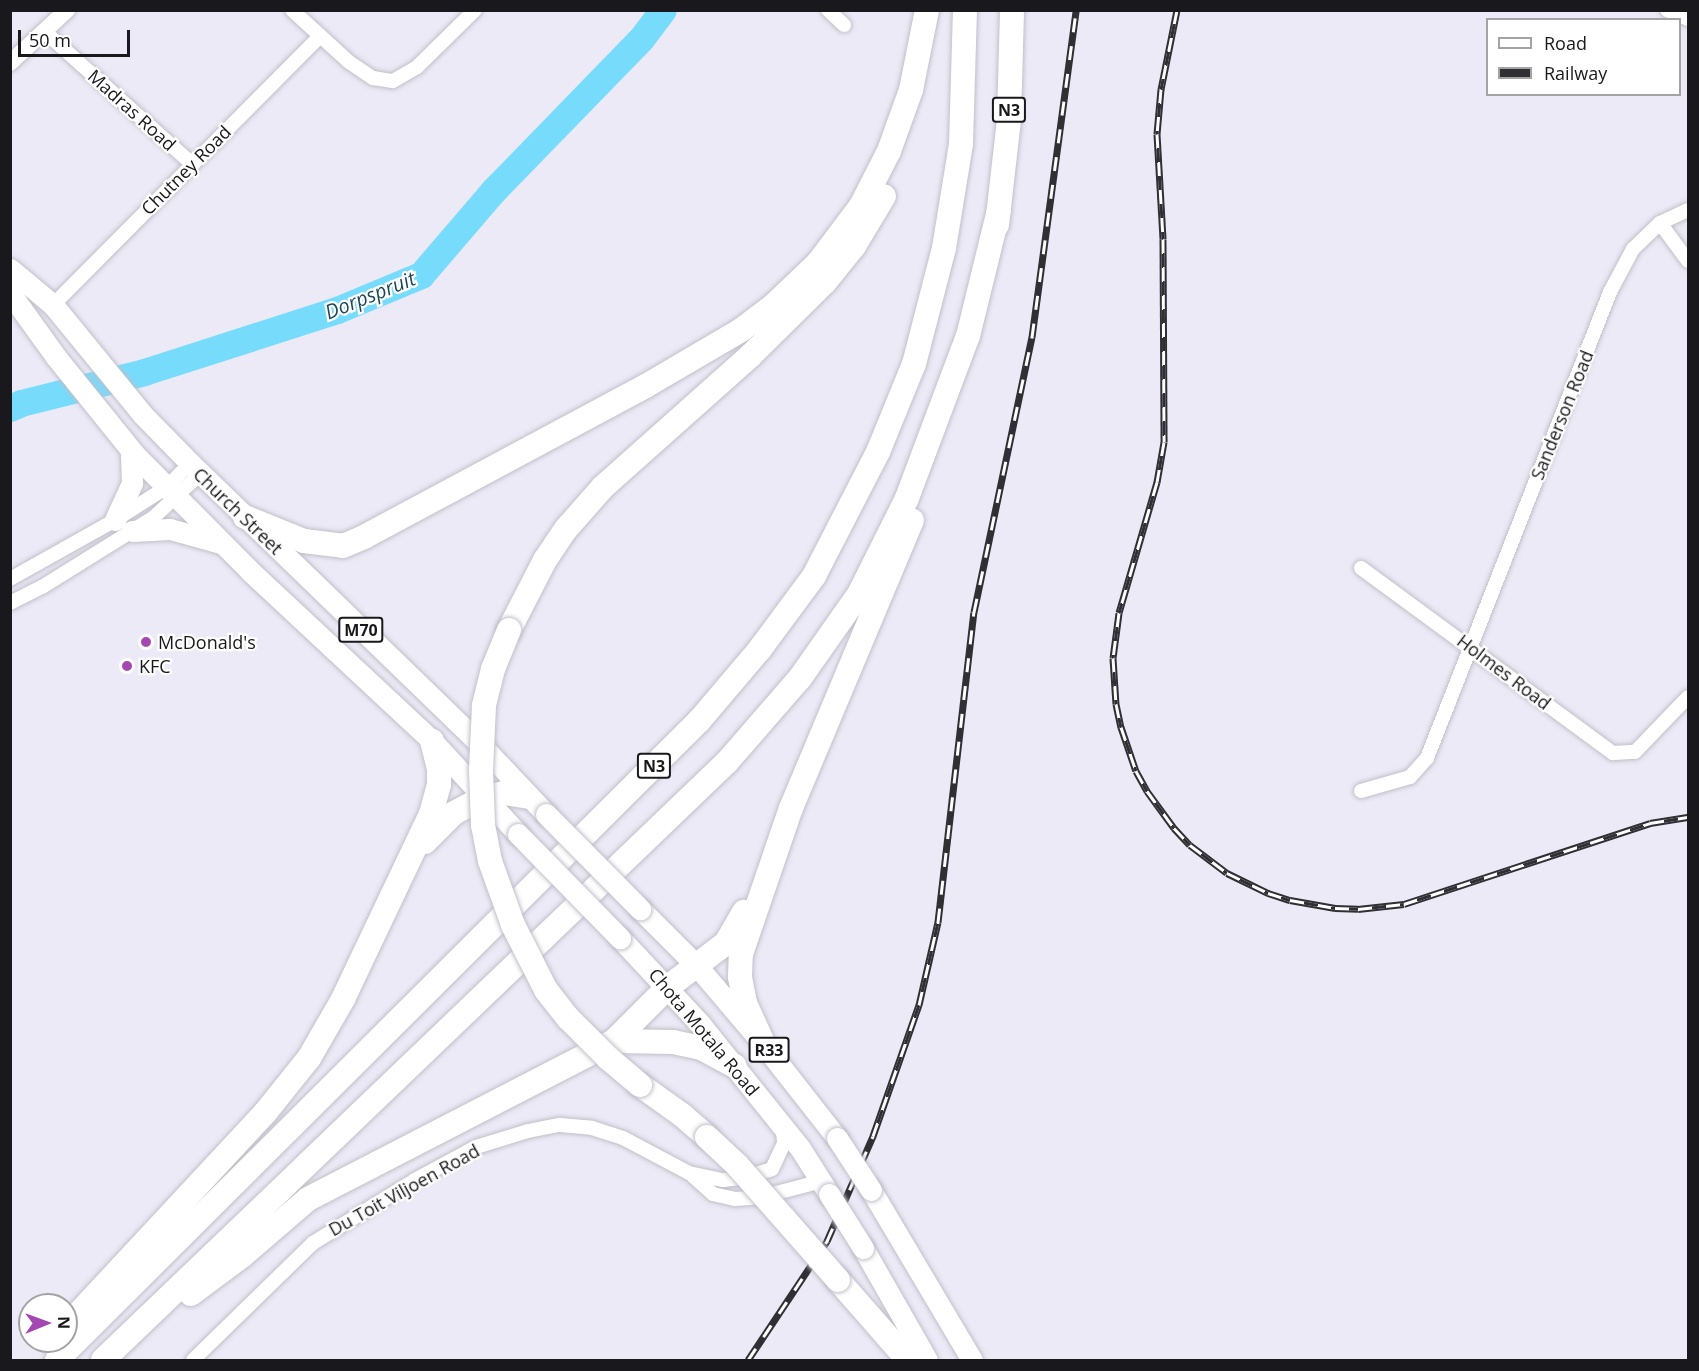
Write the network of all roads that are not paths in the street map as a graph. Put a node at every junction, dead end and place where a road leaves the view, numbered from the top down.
1 (67, 10) edge
2 (292, 10) edge
3 (475, 10) edge
4 (828, 10) edge
5 (927, 10) edge
6 (936, 10) edge
7 (965, 10) edge
8 (1012, 10) edge
9 (1667, 10) edge
10 (1689, 19) edge
11 (844, 25) dead end
12 (45, 32) junction
13 (320, 36) junction
14 (10, 63) edge
15 (192, 164) junction
16 (999, 210) junction
17 (1689, 210) edge
18 (1660, 223) junction
19 (1689, 261) edge
20 (10, 269) edge
21 (10, 294) edge
22 (53, 305) junction
23 (131, 451) junction
24 (195, 468) junction
25 (173, 492) junction
26 (245, 517) junction
27 (124, 526) junction
28 (224, 544) junction
29 (1361, 568) dead end
30 (10, 579) edge
31 (10, 603) edge
32 (1470, 646) junction
33 (1689, 697) edge
34 (432, 741) junction
35 (478, 742) joint
36 (1361, 791) dead end
37 (528, 797) junction
38 (482, 798) junction
39 (778, 842) junction
40 (402, 873) junction
41 (697, 966) junction
42 (668, 987) junction
43 (614, 1041) junction
44 (764, 1044) junction
45 (735, 1066) junction
46 (783, 1127) junction
47 (689, 1173) junction
48 (825, 1188) junction
49 (78, 1314) edge
50 (57, 1360) edge
51 (103, 1360) edge
52 (193, 1360) edge
53 (908, 1360) edge
54 (927, 1360) edge
55 (972, 1360) edge

1 - 12 street
2 - 13 street
3 - 13 street
4 - 11 street
5 - 26 highway
6 - 53 highway, bridge
7 - 50 highway, N3
8 - 16 highway, N3
9 - 10 street
12 - 14 street
12 - 15 street, Madras Road
13 - 15 street, Chutney Road
15 - 22 street, Chutney Road
16 - 39 highway
16 - 51 highway, N3
17 - 18 street, Sanderson Road
18 - 19 street
18 - 32 street, Sanderson Road
20 - 22 main road, Church Street / M70
21 - 23 main road, Church Street / M70
22 - 24 main road, Church Street / M70
23 - 25 main road, Church Street / M70
23 - 27 main road
24 - 25 street
24 - 26 main road, Church Street / M70
25 - 27 street
25 - 27 street
25 - 28 main road, Church Street / M70
26 - 35 main road, Church Street / M70
27 - 28 main road
27 - 30 street
27 - 31 street
28 - 34 main road, Church Street / M70
29 - 32 street, Holmes Road
32 - 33 street, Holmes Road
32 - 36 street, Sanderson Road
34 - 38 main road, Chota Motala Road / M70
34 - 40 highway
35 - 37 main road, Chota Motala Road / M70
37 - 38 highway
37 - 41 main road, Chota Motala Road / R33, bridge
38 - 40 highway
38 - 42 main road, Chota Motala Road / M70, bridge
39 - 41 highway
39 - 44 highway
40 - 49 highway
41 - 42 highway
41 - 44 main road, Chota Motala Road / R33
42 - 43 highway
42 - 45 main road, Chota Motala Road / R33
43 - 45 highway
43 - 51 highway
44 - 55 main road, Chota Motala Road / R33, bridge
45 - 46 main road, Chota Motala Road / R33
46 - 47 street, Du Toit Viljoen Road
46 - 48 main road, Chota Motala Road / R33
47 - 48 street, Du Toit Viljoen Road
47 - 52 street, Du Toit Viljoen Road
48 - 54 main road, Chota Motala Road / R33, bridge

